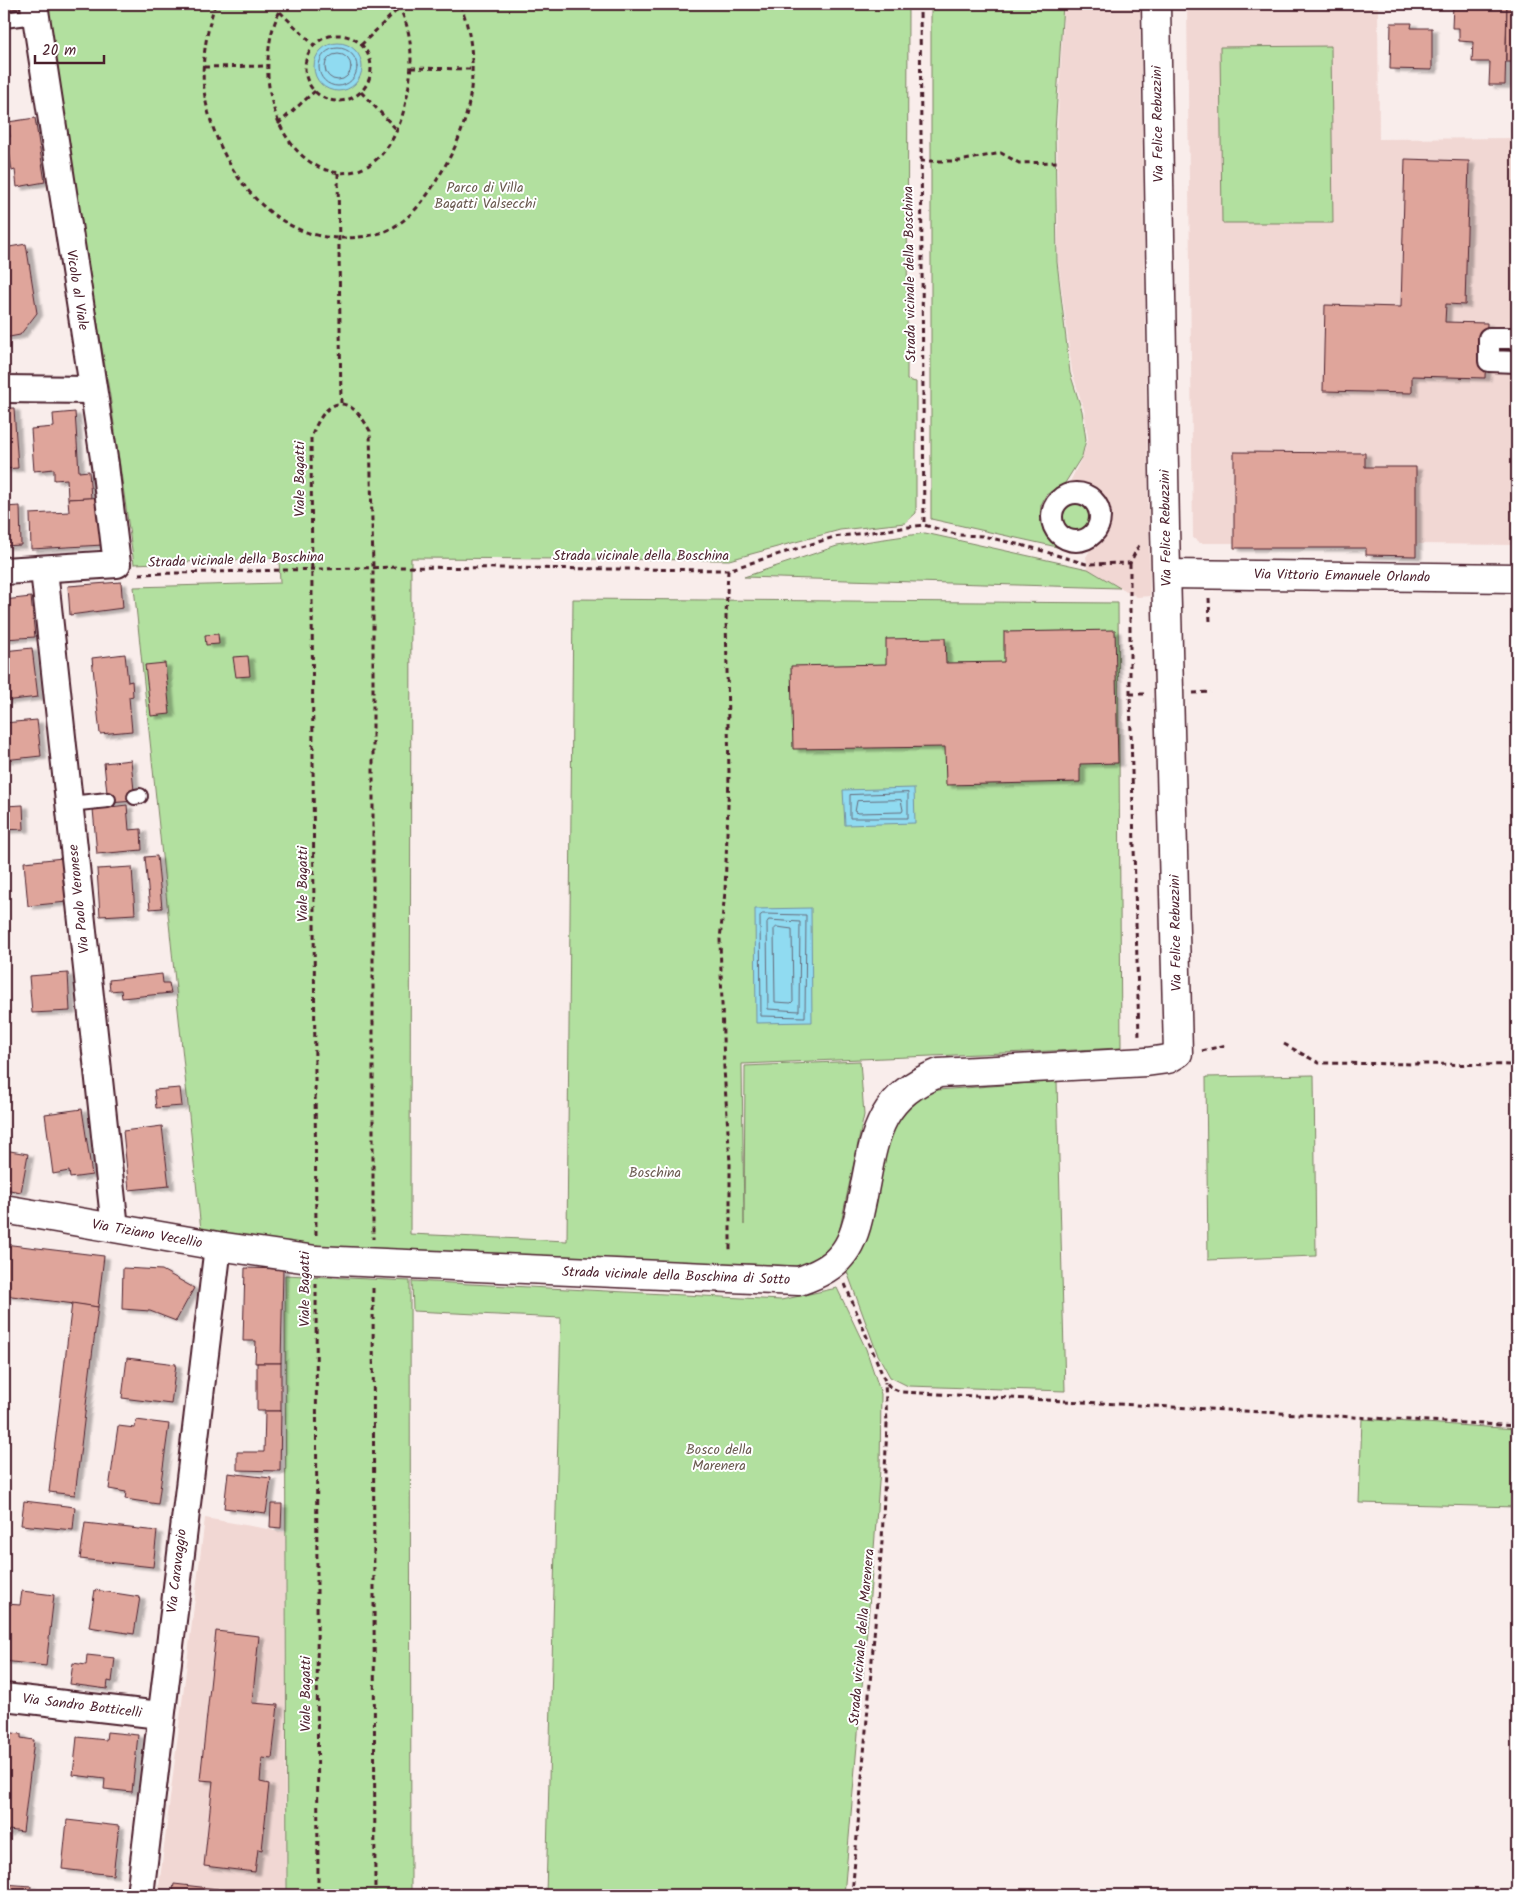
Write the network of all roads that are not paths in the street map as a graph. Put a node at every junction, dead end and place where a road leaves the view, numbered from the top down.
1 (1156, 4) edge
2 (35, 10) edge
3 (4, 20) edge
4 (1517, 338) edge
5 (1517, 362) edge
6 (4, 389) edge
7 (92, 390) junction
8 (44, 570) junction
9 (4, 571) edge
10 (1167, 574) junction
11 (1517, 578) edge
12 (108, 800) dead end
13 (69, 804) junction
14 (1178, 1053) joint
15 (4, 1209) edge
16 (115, 1228) junction
17 (218, 1246) junction
18 (372, 1263) joint
19 (4, 1697) edge
20 (160, 1715) junction
21 (140, 1895) edge

1 - 10 street, Via Felice Rebuzzini
2 - 3 lane, Vicolo al Viale
2 - 7 street, Vicolo al Viale
4 - 5 street
6 - 7 street
7 - 8 street, Vicolo al Viale
8 - 9 street
8 - 13 street, Via Paolo Veronese
10 - 11 street, Via Vittorio Emanuele Orlando
10 - 14 street, Via Felice Rebuzzini
12 - 13 lane
13 - 16 street, Via Paolo Veronese
14 - 18 street, Strada vicinale della Boschina di Sotto
15 - 16 street, Via Tiziano Vecellio
16 - 17 street, Via Tiziano Vecellio
17 - 18 street, Via Tiziano Vecellio
17 - 20 street, Via Caravaggio
19 - 20 street, Via Sandro Botticelli
20 - 21 street, Via Caravaggio

